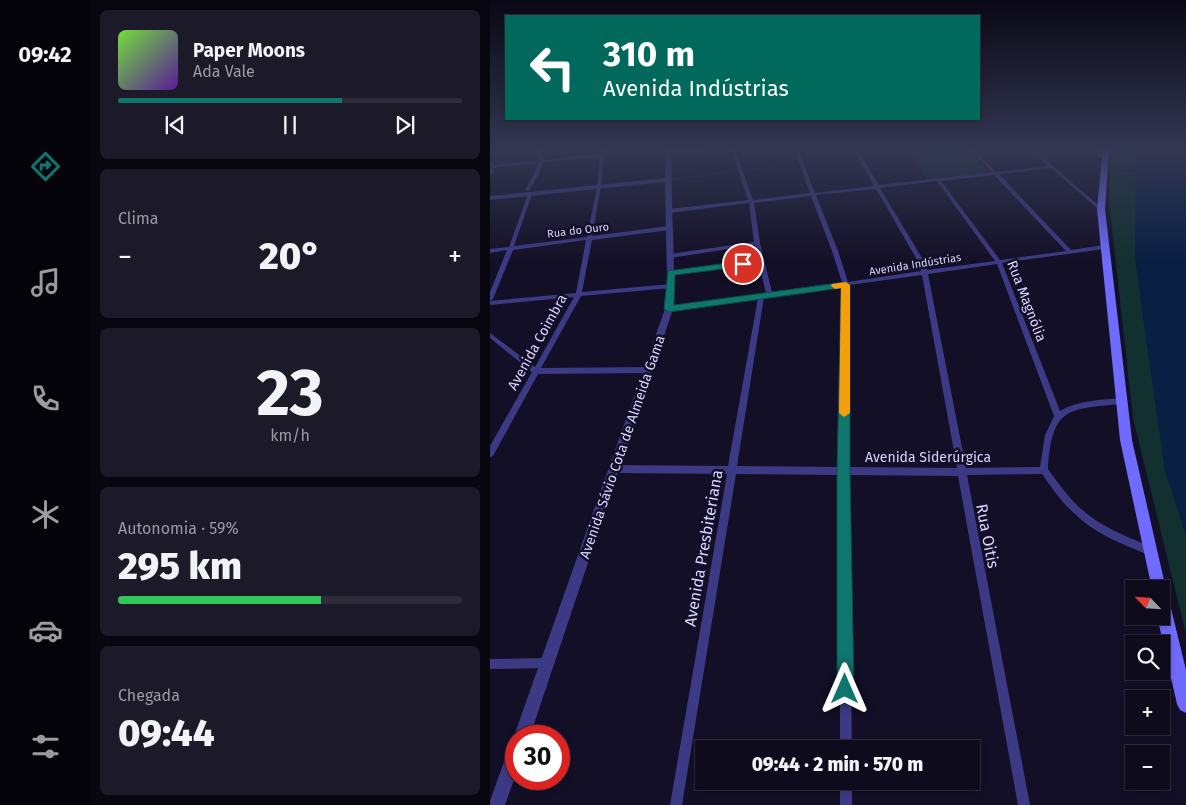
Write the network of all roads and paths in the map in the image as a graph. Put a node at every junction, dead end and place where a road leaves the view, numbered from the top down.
1 (531, 187) edge
2 (577, 187) edge
3 (600, 187) edge
4 (668, 187) edge
5 (745, 187) edge
6 (809, 187) edge
7 (876, 187) junction
8 (880, 187) edge
9 (943, 187) edge
10 (1008, 187) edge
11 (1074, 187) edge
12 (1103, 187) edge
13 (529, 192) junction
14 (490, 193) edge
15 (812, 194) junction
16 (490, 198) edge
17 (750, 201) junction
18 (1101, 209) junction
19 (669, 211) junction
20 (669, 228) junction
21 (590, 239) junction
22 (757, 243) junction
23 (1104, 247) junction
24 (511, 248) junction
25 (490, 251) edge
26 (1070, 252) junction
27 (670, 256) junction
28 (761, 262) junction
29 (999, 262) junction
30 (671, 273) junction
31 (925, 273) junction
32 (846, 285) junction
33 (671, 286) junction
34 (578, 296) junction
35 (766, 296) junction
36 (490, 299) edge
37 (490, 303) edge
38 (669, 309) junction
39 (490, 335) edge
40 (648, 370) junction
41 (536, 371) junction
42 (1122, 401) junction
43 (1058, 416) junction
44 (490, 454) edge
45 (616, 469) junction
46 (732, 470) junction
47 (844, 470) junction
48 (1044, 470) junction
49 (960, 472) junction
50 (1149, 550) junction
51 (1156, 580) edge
52 (1167, 625) edge
53 (548, 663) junction
54 (490, 664) edge
55 (1186, 704) edge
56 (526, 725) edge
57 (846, 740) edge
58 (505, 782) edge
59 (846, 790) edge
60 (497, 805) edge
61 (676, 805) edge
62 (846, 805) edge
63 (1024, 805) edge

1 - 13 street
2 - 13 street
3 - 21 street, Avenida Coimbra
4 - 19 street, Avenida Sávio Cota de Almeida Gama
5 - 17 street, Avenida Presbiteriana
6 - 15 street
7 - 8 street
7 - 15 street
7 - 31 street, Rua Oitis
9 - 29 street, Rua Magnólia
10 - 26 street
11 - 18 street
12 - 18 main road
13 - 14 street
13 - 16 street
13 - 24 street
15 - 17 street
15 - 32 street
17 - 19 street
17 - 22 street, Avenida Presbiteriana
18 - 23 main road
19 - 20 street, Avenida Sávio Cota de Almeida Gama
20 - 21 street, Rua do Ouro
20 - 27 street, Avenida Sávio Cota de Almeida Gama
21 - 24 street, Rua do Ouro
21 - 34 street, Avenida Coimbra
22 - 27 street
22 - 28 street, Avenida Presbiteriana
23 - 26 street, Avenida Indústrias
23 - 42 main road
24 - 25 street, Rua do Ouro
24 - 36 street
26 - 29 street, Avenida Indústrias
27 - 30 street, Avenida Sávio Cota de Almeida Gama
28 - 30 street
28 - 35 street, Avenida Presbiteriana
29 - 31 street, Avenida Indústrias
29 - 43 street, Rua Magnólia
30 - 33 street, Avenida Sávio Cota de Almeida Gama
31 - 32 street, Avenida Indústrias
31 - 49 street, Rua Oitis
32 - 35 street, Avenida Indústrias
32 - 47 street
33 - 34 street
33 - 38 street, Avenida Sávio Cota de Almeida Gama
34 - 37 street
34 - 41 street, Avenida Coimbra
35 - 38 street, Avenida Indústrias
35 - 46 street, Avenida Presbiteriana
38 - 40 street, Avenida Sávio Cota de Almeida Gama
39 - 41 street
40 - 41 street
40 - 45 street, Avenida Sávio Cota de Almeida Gama
41 - 44 street, Avenida Coimbra
42 - 43 street
42 - 50 main road
43 - 48 street
45 - 46 street, Avenida Siderúrgica
45 - 53 street, Avenida Sávio Cota de Almeida Gama
46 - 47 street, Avenida Siderúrgica
46 - 61 street, Avenida Presbiteriana
47 - 49 street, Avenida Siderúrgica
47 - 57 street
48 - 49 street, Avenida Siderúrgica
48 - 50 street
49 - 63 street, Rua Oitis
50 - 51 main road
52 - 55 main road
53 - 54 street
53 - 56 street, Avenida Sávio Cota de Almeida Gama
58 - 60 street
59 - 62 street

